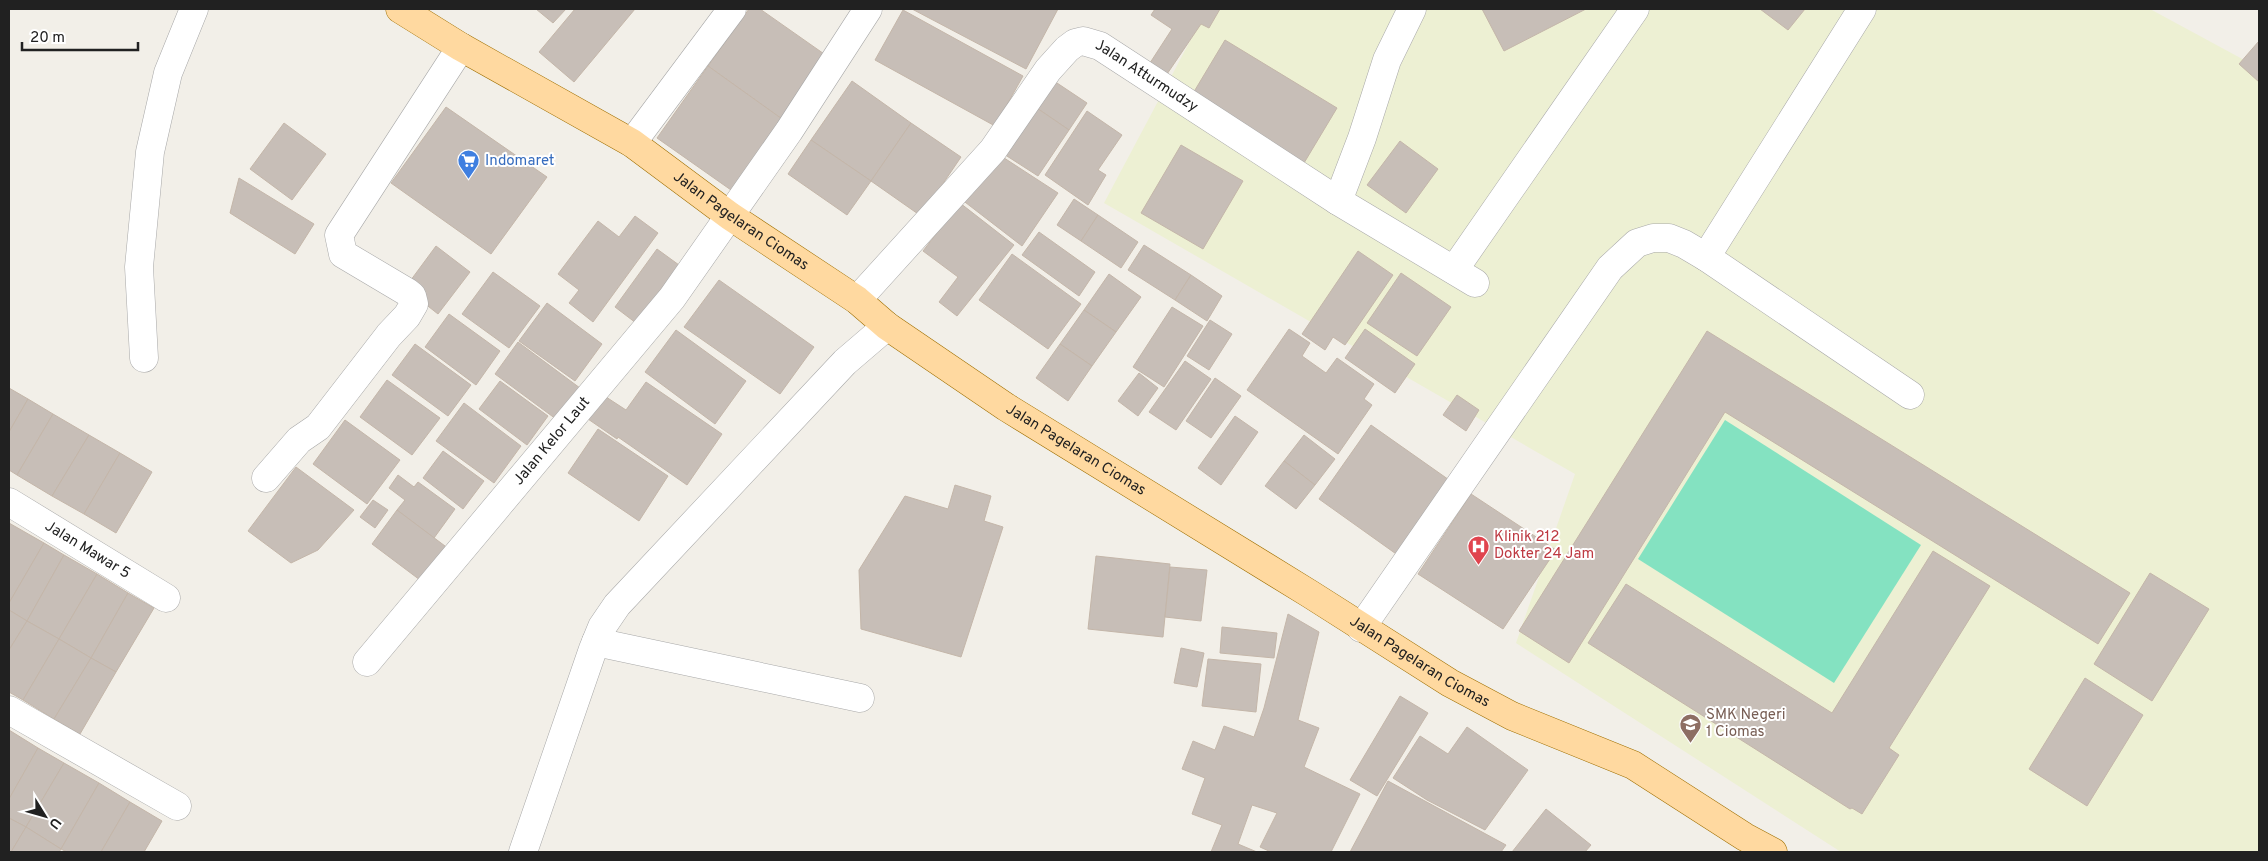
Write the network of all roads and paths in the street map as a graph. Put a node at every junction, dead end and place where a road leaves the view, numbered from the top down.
1 (194, 9) edge
2 (400, 9) edge
3 (732, 9) edge
4 (868, 9) edge
5 (1412, 9) edge
6 (1635, 9) edge
7 (1862, 9) edge
8 (461, 46) junction
9 (632, 143) junction
10 (1338, 201) junction
11 (730, 216) junction
12 (1706, 257) junction
13 (857, 300) junction
14 (887, 326) junction
15 (144, 358) dead end
16 (1910, 395) dead end
17 (266, 478) dead end
18 (9, 502) edge
19 (166, 598) dead end
20 (1361, 628) junction
21 (596, 642) junction
22 (367, 662) dead end
23 (860, 698) dead end
24 (9, 710) edge
25 (177, 806) dead end
26 (523, 852) edge
27 (1773, 852) edge

1 - 15 street
2 - 8 main road, Jalan Pagelaran Ciomas
3 - 9 street
4 - 11 street, Jalan Kelor Laut
5 - 10 street
6 - 10 street, Jalan Atturmudzy
7 - 12 street
8 - 9 main road, Jalan Pagelaran Ciomas
8 - 17 street
9 - 11 main road, Jalan Pagelaran Ciomas
10 - 13 street, Jalan Atturmudzy
11 - 13 main road, Jalan Pagelaran Ciomas
11 - 22 street, Jalan Kelor Laut
12 - 16 street
12 - 20 street
13 - 14 main road, Jalan Pagelaran Ciomas
14 - 20 main road, Jalan Pagelaran Ciomas
14 - 21 street
18 - 19 street, Jalan Mawar 5
20 - 27 main road, Jalan Pagelaran Ciomas
21 - 23 street
21 - 26 street
24 - 25 street

